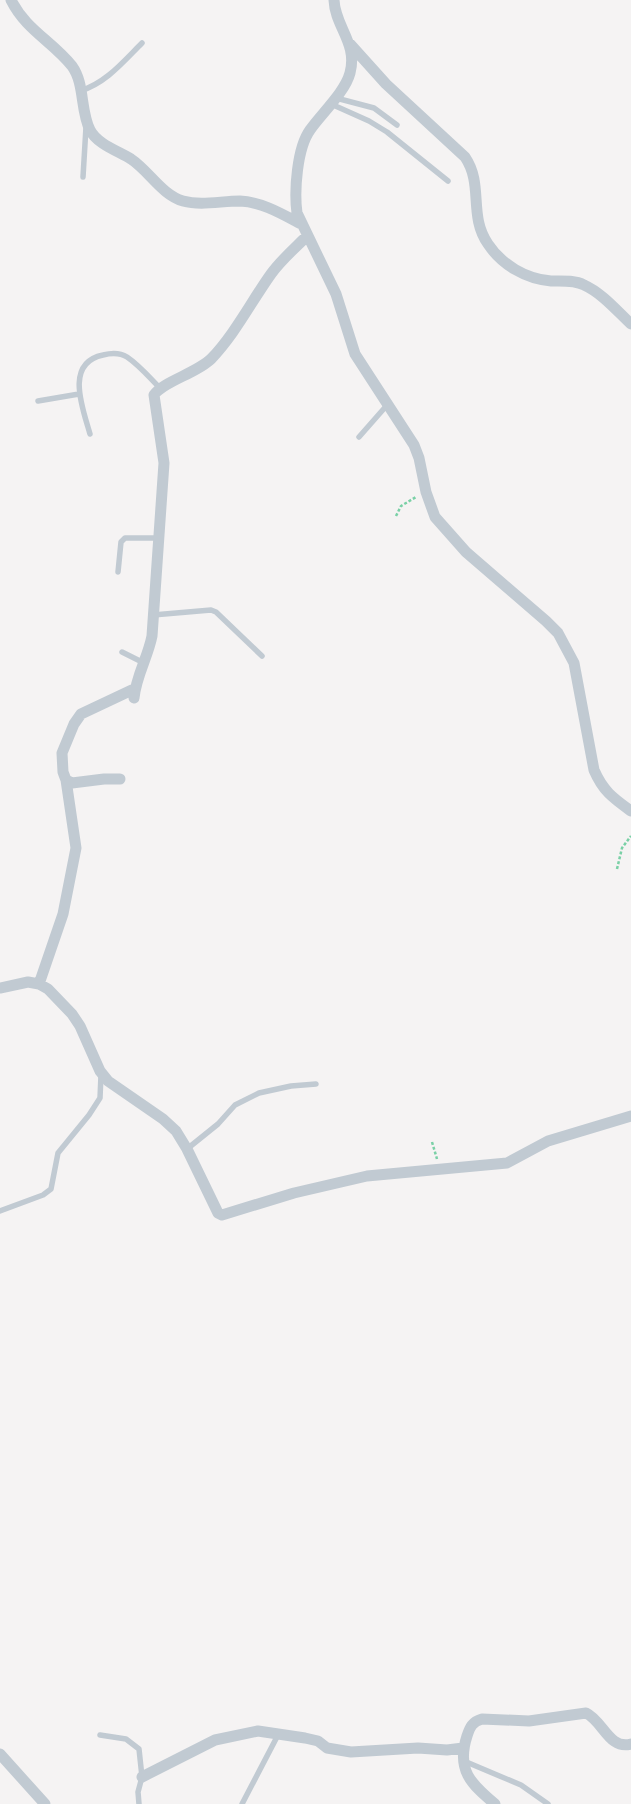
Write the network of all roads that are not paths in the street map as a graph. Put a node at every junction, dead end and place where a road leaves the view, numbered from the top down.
1 (11, 0) edge
2 (334, 0) edge
3 (142, 43) dead end
4 (350, 43) junction
5 (80, 91) junction
6 (333, 101) junction
7 (86, 120) junction
8 (397, 125) dead end
9 (83, 177) dead end
10 (448, 181) dead end
11 (301, 224) junction
12 (307, 236) junction
13 (631, 324) edge
14 (161, 389) junction
15 (79, 394) junction
16 (38, 401) dead end
17 (388, 404) junction
18 (90, 434) dead end
19 (359, 437) dead end
20 (158, 538) junction
21 (118, 572) dead end
22 (153, 615) junction
23 (122, 652) dead end
24 (262, 656) dead end
25 (144, 663) junction
26 (120, 779) dead end
27 (66, 780) junction
28 (628, 807) edge
29 (39, 984) junction
30 (0, 988) edge
31 (100, 1071) junction
32 (316, 1084) dead end
33 (631, 1116) edge
34 (187, 1150) junction
35 (0, 1211) edge
36 (100, 1735) dead end
37 (278, 1735) junction
38 (631, 1744) edge
39 (463, 1748) junction
40 (0, 1754) edge
41 (464, 1761) junction
42 (142, 1777) junction
43 (45, 1804) edge
44 (139, 1804) edge
45 (242, 1804) edge
46 (495, 1804) edge
47 (548, 1804) edge

1 - 5 street
2 - 4 street
3 - 5 lane
4 - 6 street
4 - 13 street
5 - 7 street
6 - 8 lane
6 - 10 lane
6 - 11 street
7 - 9 lane
7 - 11 street
11 - 12 street
12 - 14 street
12 - 17 street
14 - 15 lane
14 - 20 street
15 - 16 lane
15 - 18 lane
17 - 19 lane
17 - 28 street
20 - 21 lane
20 - 22 street
22 - 24 lane
22 - 25 street
23 - 25 lane
25 - 27 street
26 - 27 street
27 - 29 street
29 - 30 street
29 - 31 street
31 - 34 street
31 - 35 lane
32 - 34 lane
33 - 34 street
36 - 42 lane
37 - 39 street
37 - 42 street
37 - 45 lane
38 - 39 street
39 - 41 street
40 - 43 street
41 - 46 street
41 - 47 lane
42 - 44 lane

